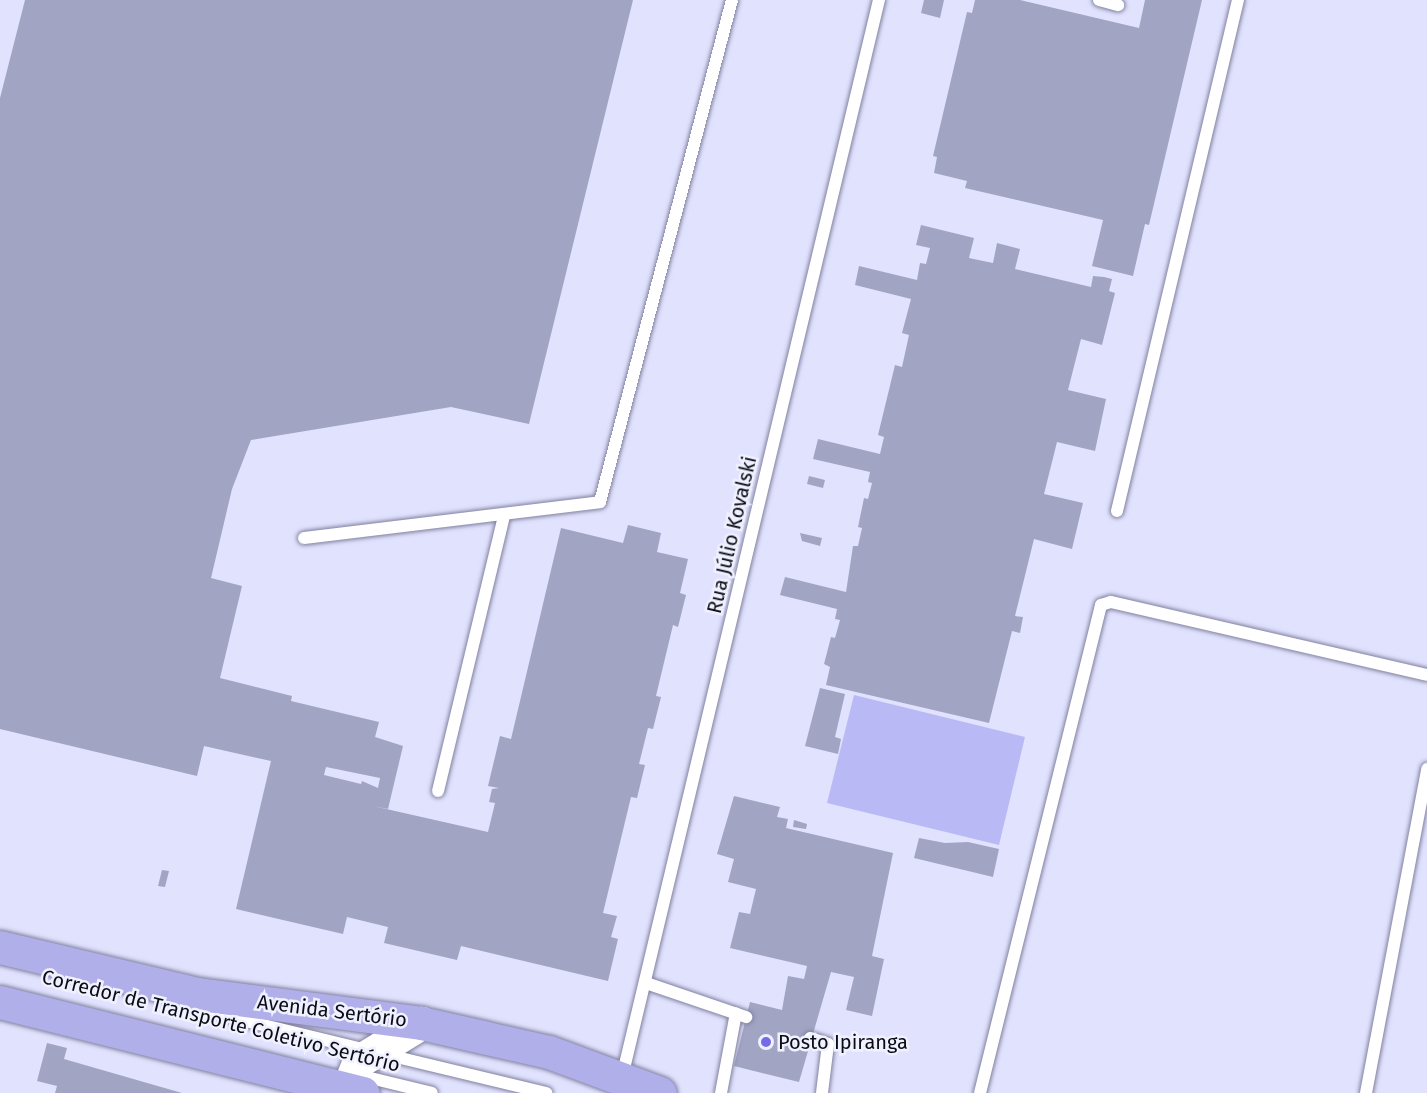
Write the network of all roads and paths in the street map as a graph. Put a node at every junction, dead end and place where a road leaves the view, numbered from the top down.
1 (732, 0) edge
2 (879, 0) edge
3 (1099, 0) edge
4 (1238, 0) edge
5 (1118, 4) dead end
6 (1117, 511) dead end
7 (504, 517) junction
8 (304, 538) dead end
9 (1427, 675) edge
10 (1427, 769) edge
11 (438, 791) dead end
12 (12, 957) edge
13 (0, 962) edge
14 (646, 982) junction
15 (4, 993) edge
16 (186, 1006) dead end
17 (421, 1023) junction
18 (810, 1038) dead end
19 (354, 1079) edge
20 (620, 1086) edge
21 (432, 1093) edge
22 (546, 1093) edge
23 (660, 1093) edge
24 (721, 1093) edge
25 (822, 1093) edge
26 (980, 1093) edge
27 (1366, 1093) edge

1 - 7 lane
2 - 14 lane, Rua Júlio Kovalski
3 - 5 lane
4 - 6 lane
7 - 8 lane
7 - 11 lane
9 - 26 lane
10 - 27 lane
12 - 13 lane, Corredor de Transporte Coletivo Sertório
12 - 17 main road, Avenida Sertório
14 - 20 lane, Rua Júlio Kovalski
14 - 24 lane
15 - 19 main road
16 - 19 lane, Corredor de Transporte Coletivo Sertório
17 - 19 main road
17 - 20 main road, Avenida Sertório
18 - 25 lane
19 - 21 lane, Corredor de Transporte Coletivo Sertório
19 - 22 lane, Corredor de Transporte Coletivo Sertório
20 - 23 main road, Avenida Sertório

